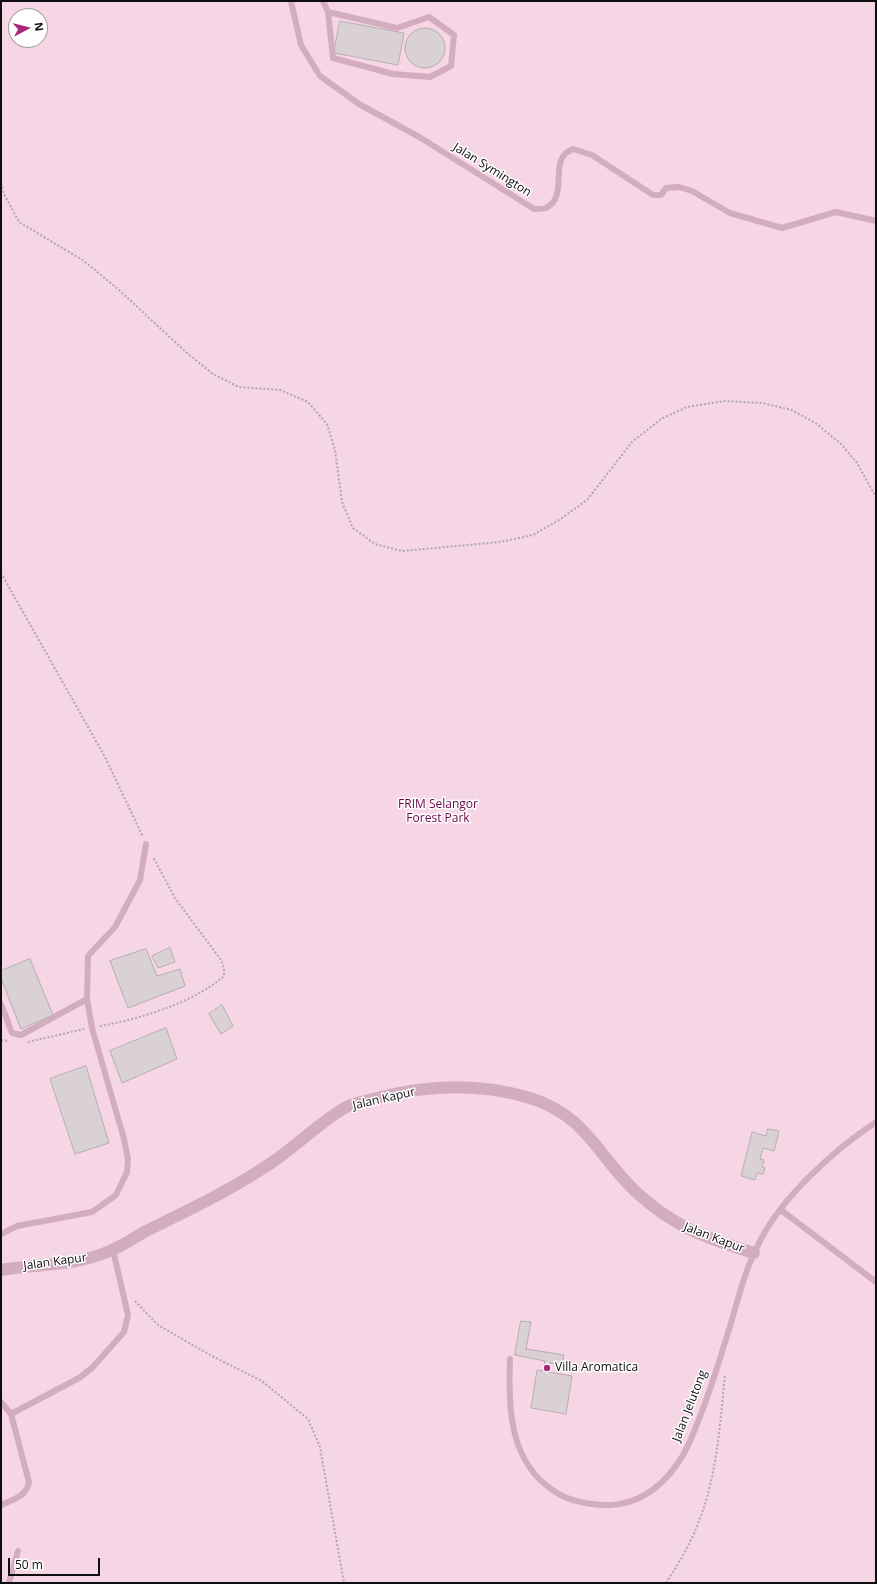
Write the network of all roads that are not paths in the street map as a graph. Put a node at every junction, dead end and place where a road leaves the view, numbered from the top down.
1 (291, 1) edge
2 (323, 1) edge
3 (328, 12) junction
4 (876, 221) edge
5 (146, 844) road end
6 (87, 999) junction
7 (1, 1004) edge
8 (876, 1122) edge
9 (781, 1210) junction
10 (1, 1234) edge
11 (113, 1250) junction
12 (754, 1253) junction
13 (1, 1270) edge
14 (876, 1282) edge
15 (510, 1359) dead end
16 (1, 1402) edge
17 (11, 1414) junction
18 (1, 1505) edge
19 (18, 1551) dead end
20 (9, 1583) edge

1 - 4 lane, Jalan Symington
2 - 3 lane
3 - 3 lane
5 - 6 lane
6 - 7 lane
6 - 10 lane
8 - 9 lane, Jalan Jelutong
9 - 12 lane, Jalan Jelutong
9 - 14 lane
11 - 12 street, Jalan Kapur
11 - 13 street, Jalan Kapur
11 - 17 lane
12 - 15 lane, Jalan Jelutong
16 - 17 lane
17 - 18 lane
19 - 20 lane

